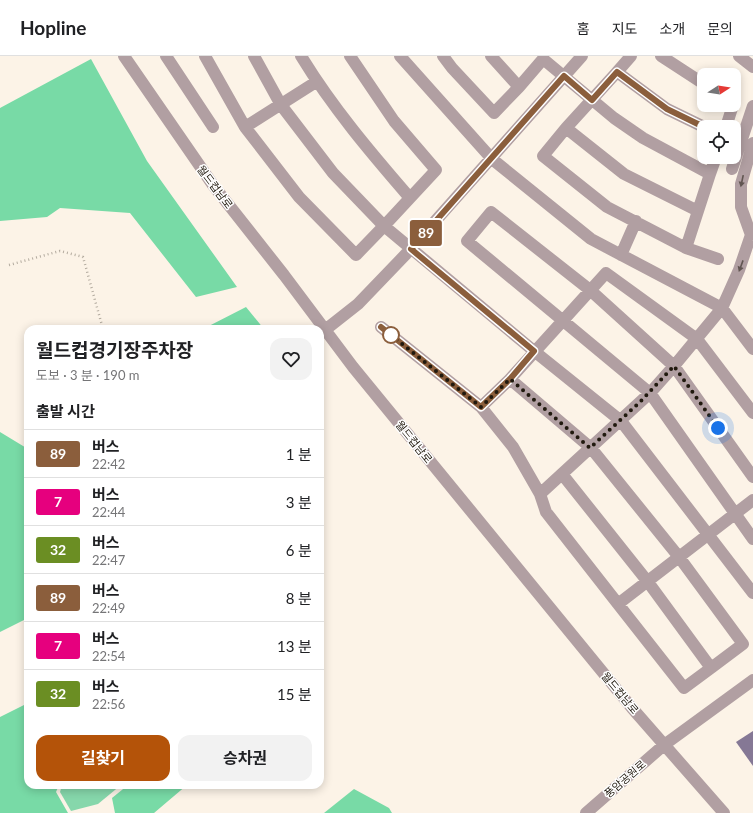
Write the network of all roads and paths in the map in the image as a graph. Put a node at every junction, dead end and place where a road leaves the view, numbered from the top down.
1 (124, 56) edge
2 (166, 56) edge
3 (205, 56) edge
4 (254, 56) edge
5 (301, 56) edge
6 (400, 56) edge
7 (443, 56) edge
8 (491, 56) edge
9 (582, 56) edge
10 (631, 56) edge
11 (661, 56) edge
12 (739, 56) edge
13 (352, 57) edge
14 (544, 57) edge
15 (753, 67) edge
16 (617, 72) junction
17 (564, 76) junction
18 (697, 79) edge
19 (316, 82) junction
20 (519, 87) junction
21 (592, 100) junction
22 (281, 105) junction
23 (753, 106) edge
24 (697, 124) edge
25 (213, 127) dead end
26 (245, 127) junction
27 (566, 128) junction
28 (753, 143) edge
29 (492, 159) junction
30 (714, 164) edge
31 (732, 170) dead end
32 (710, 174) junction
33 (410, 198) junction
34 (698, 211) junction
35 (636, 221) junction
36 (384, 226) junction
37 (752, 232) edge
38 (686, 248) junction
39 (411, 249) junction
40 (621, 255) junction
41 (718, 259) dead end
42 (9, 265) dead end
43 (590, 290) junction
44 (722, 308) junction
45 (562, 320) junction
46 (102, 325) edge
47 (322, 325) edge
48 (324, 327) edge
49 (381, 327) dead end
50 (326, 330) junction
51 (697, 339) junction
52 (753, 349) edge
53 (534, 351) junction
54 (674, 366) junction
55 (510, 379) junction
56 (650, 393) junction
57 (481, 407) junction
58 (753, 413) edge
59 (621, 420) junction
60 (590, 448) junction
61 (562, 474) junction
62 (753, 477) edge
63 (540, 494) junction
64 (753, 500) edge
65 (735, 514) junction
66 (709, 535) junction
67 (753, 539) edge
68 (679, 557) junction
69 (648, 582) junction
70 (753, 593) edge
71 (618, 604) junction
72 (711, 668) junction
73 (753, 680) edge
74 (664, 745) junction
75 (586, 813) edge
76 (724, 813) edge

1 - 47 street, 월드컵남로
2 - 25 street
3 - 26 street
4 - 22 street
5 - 19 street
6 - 29 street
7 - 20 street
8 - 20 street
9 - 17 street
10 - 16 street
11 - 18 street
12 - 15 street
13 - 33 street
14 - 17 street
14 - 20 street
16 - 21 street
16 - 24 street
17 - 21 street
17 - 29 street
19 - 22 street
19 - 33 street
21 - 27 street
21 - 32 street
22 - 26 street
22 - 36 street
23 - 31 street
26 - 36 street
27 - 34 street
27 - 35 street
28 -> 37 street
29 - 39 street
29 - 40 street
30 - 32 street
32 - 34 street
33 - 36 street
34 - 38 street
35 - 38 street
35 - 40 street
36 - 39 street
37 -> 44 street
38 - 41 street
39 - 50 street
39 - 53 street
40 - 44 street
42 - 46 path
43 - 45 street
43 - 45 street
43 - 51 street
43 - 54 street
44 - 51 street
44 - 52 street
45 - 53 street
45 - 56 street
48 - 50 street, 월드컵남로
49 - 57 street
50 - 74 street, 월드컵남로
51 - 54 street
51 - 58 street
53 - 55 street
53 - 59 street
54 - 56 street
54 - 62 street
55 - 57 street
55 - 60 street
56 - 59 street
56 - 65 street
57 - 63 street
59 - 60 street
59 - 66 street
60 - 61 street
60 - 68 street
61 - 63 street
61 - 69 street
63 - 71 street
64 - 65 street
65 - 66 street
65 - 67 street
66 - 68 street
66 - 70 street
68 - 69 street
68 - 72 street
69 - 71 street
69 - 72 street
71 - 72 street
73 - 74 street, 풍암공원로
74 - 75 street, 풍암공원로
74 - 76 street, 월드컵남로

